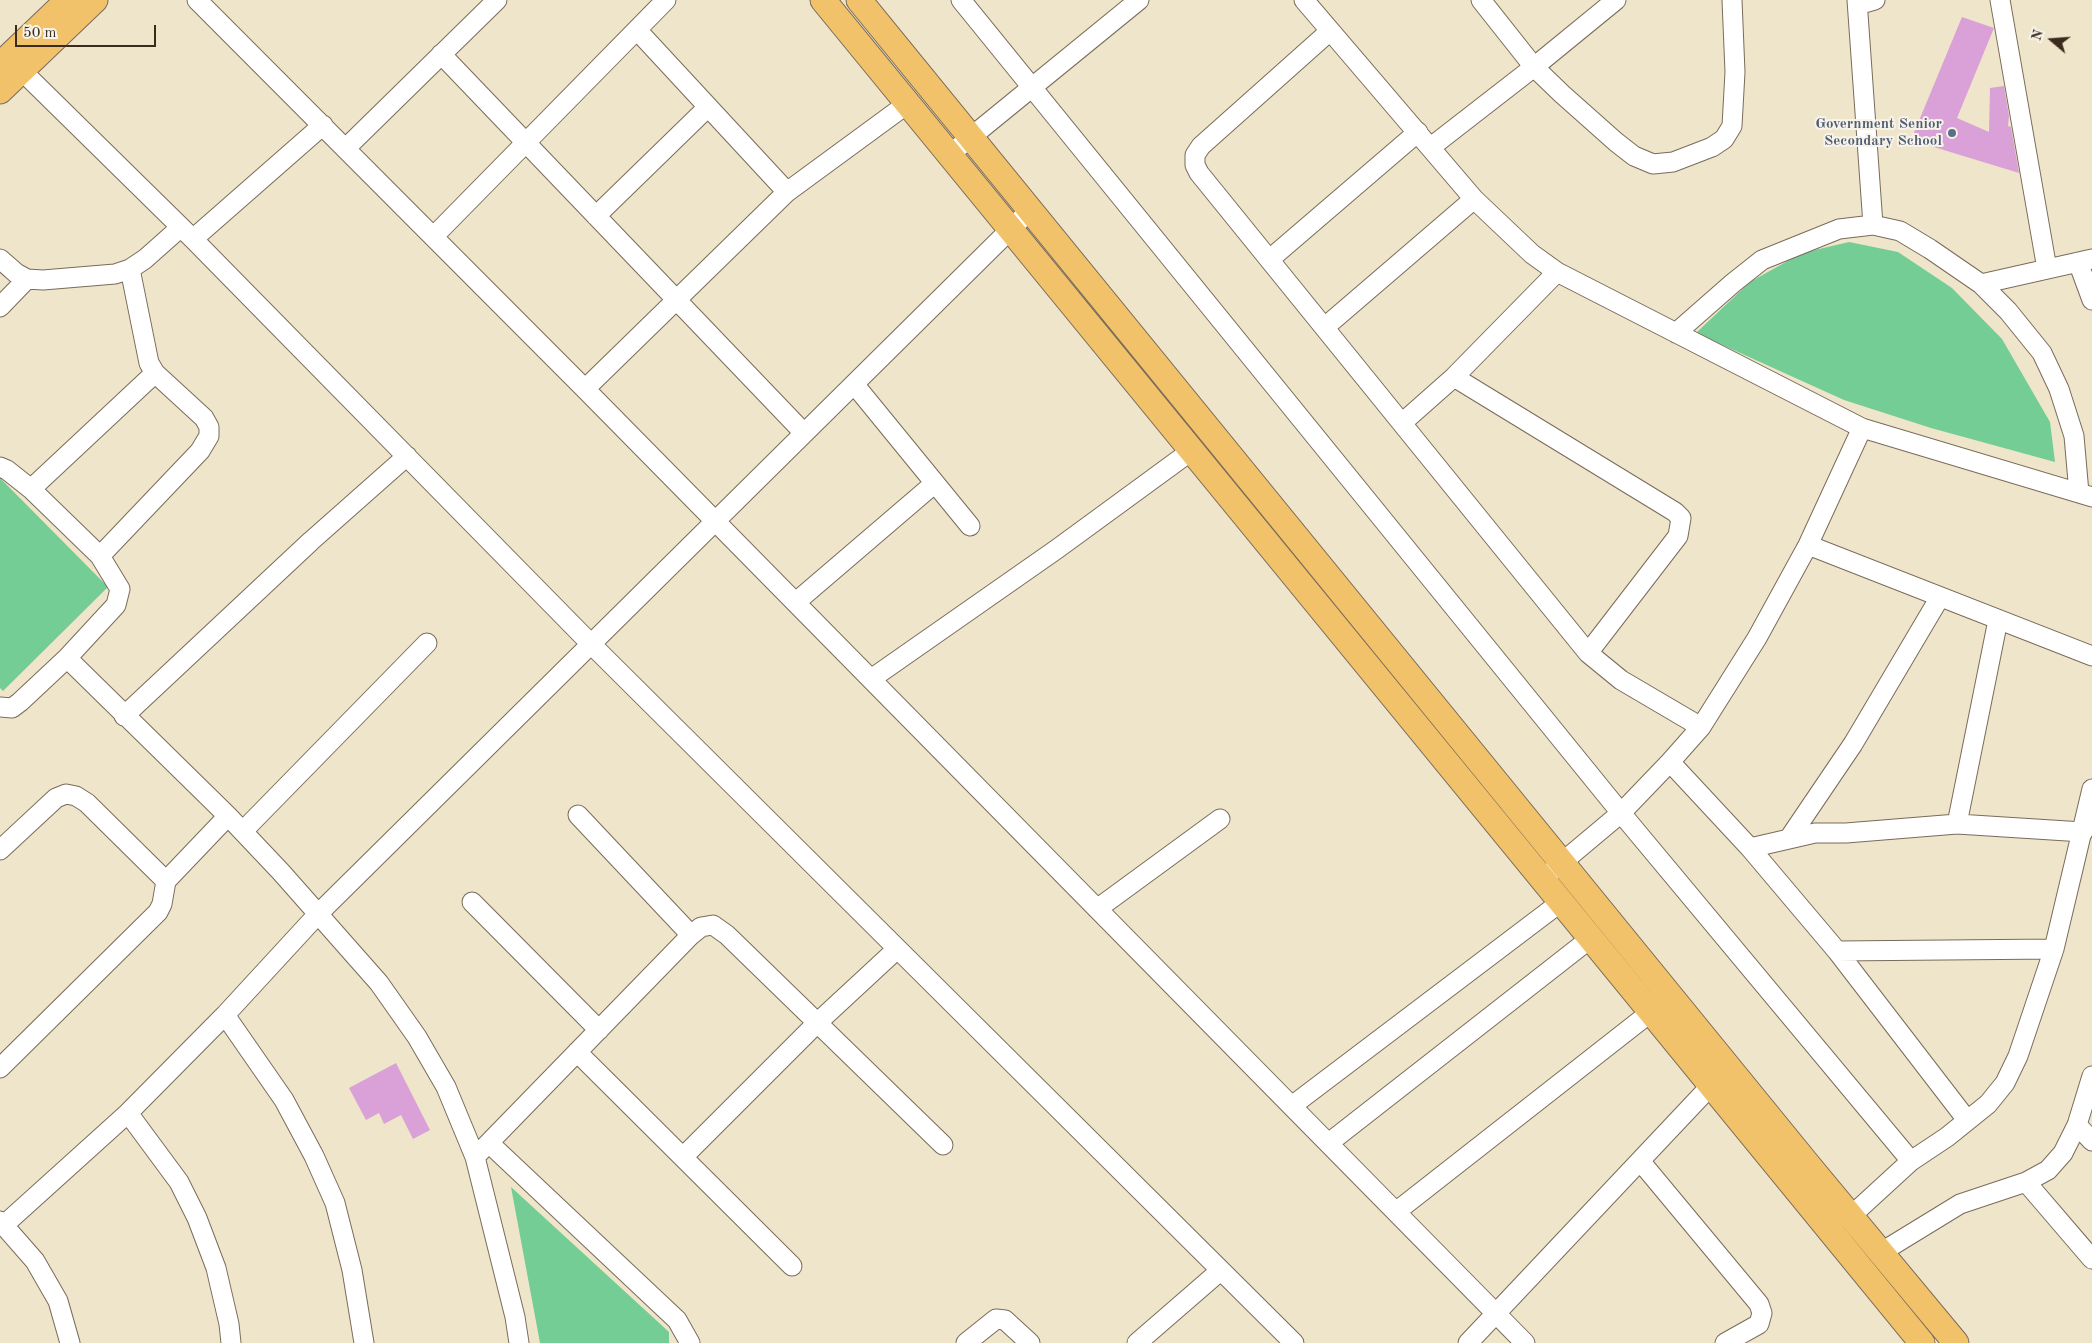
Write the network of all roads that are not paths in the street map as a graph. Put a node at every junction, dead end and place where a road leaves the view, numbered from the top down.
1 (68, 0) edge
2 (95, 0) edge
3 (197, 0) edge
4 (497, 0) edge
5 (823, 0) edge
6 (859, 0) edge
7 (961, 0) edge
8 (1139, 0) edge
9 (1304, 0) edge
10 (1481, 0) edge
11 (1616, 0) edge
12 (1732, 0) edge
13 (2000, 0) edge
14 (1863, 2) edge
15 (657, 3) edge
16 (637, 30) junction
17 (1330, 31) junction
18 (441, 54) junction
19 (1534, 67) junction
20 (10, 68) edge
21 (1031, 88) junction
22 (0, 91) edge
23 (907, 104) junction
24 (708, 106) junction
25 (323, 124) junction
26 (1418, 132) junction
27 (971, 137) junction
28 (526, 142) junction
29 (1430, 147) junction
30 (346, 148) junction
31 (949, 155) junction
32 (787, 192) junction
33 (1474, 199) junction
34 (1030, 210) junction
35 (596, 216) junction
36 (1873, 225) junction
37 (1010, 230) junction
38 (187, 233) junction
39 (434, 236) junction
40 (0, 259) edge
41 (1270, 259) junction
42 (2085, 260) edge
43 (130, 269) junction
44 (2047, 269) junction
45 (1556, 272) junction
46 (28, 279) junction
47 (1981, 284) junction
48 (676, 300) junction
49 (2092, 300) edge
50 (0, 307) edge
51 (1325, 327) junction
52 (1676, 334) junction
53 (155, 373) junction
54 (1454, 377) junction
55 (854, 384) junction
56 (585, 389) junction
57 (1402, 423) junction
58 (1862, 428) junction
59 (804, 434) junction
60 (1191, 452) junction
61 (407, 456) junction
62 (0, 467) edge
63 (935, 484) junction
64 (31, 489) junction
65 (2086, 495) edge
66 (716, 521) junction
67 (970, 526) dead end
68 (1808, 545) junction
69 (100, 556) junction
70 (1940, 597) junction
71 (796, 602) junction
72 (1998, 620) junction
73 (427, 644) dead end
74 (591, 644) junction
75 (1588, 653) junction
76 (2092, 656) edge
77 (66, 658) junction
78 (871, 679) junction
79 (0, 706) edge
80 (124, 716) junction
81 (1700, 727) junction
82 (1670, 762) junction
83 (2092, 789) edge
84 (1621, 813) junction
85 (578, 815) dead end
86 (228, 816) junction
87 (1220, 819) dead end
88 (1957, 824) junction
89 (243, 831) junction
90 (2083, 832) junction
91 (1790, 837) junction
92 (1750, 848) junction
93 (0, 850) edge
94 (1561, 862) junction
95 (1543, 879) junction
96 (166, 882) junction
97 (472, 902) dead end
98 (1561, 902) junction
99 (1097, 909) junction
100 (318, 914) junction
101 (692, 935) junction
102 (1591, 938) junction
103 (897, 949) junction
104 (2054, 949) junction
105 (1837, 951) junction
106 (1651, 1012) junction
107 (225, 1015) junction
108 (816, 1024) junction
109 (599, 1030) junction
110 (577, 1052) junction
111 (0, 1068) edge
112 (1729, 1068) junction
113 (2092, 1076) edge
114 (1711, 1085) junction
115 (1293, 1105) junction
116 (128, 1112) junction
117 (1968, 1120) junction
118 (2077, 1124) junction
119 (2092, 1141) edge
120 (1330, 1142) junction
121 (488, 1143) junction
122 (942, 1145) dead end
123 (475, 1157) junction
124 (683, 1158) junction
125 (1911, 1161) junction
126 (1640, 1162) junction
127 (2026, 1182) junction
128 (1398, 1211) junction
129 (1851, 1216) junction
130 (2, 1223) edge
131 (1880, 1252) junction
132 (2092, 1259) edge
133 (792, 1266) dead end
134 (1220, 1271) junction
135 (1495, 1313) junction
136 (70, 1343) edge
137 (231, 1343) edge
138 (364, 1343) edge
139 (519, 1343) edge
140 (690, 1343) edge
141 (966, 1343) edge
142 (1030, 1343) edge
143 (1137, 1343) edge
144 (1294, 1343) edge
145 (1468, 1343) edge
146 (1526, 1343) edge
147 (1725, 1343) edge
148 (1922, 1343) edge
149 (1956, 1343) edge

1 - 20 main road
2 - 20 main road
3 - 25 street
4 - 18 street
5 - 23 main road
6 - 27 main road
7 - 21 street
8 - 21 street
9 - 17 street
10 - 19 street
11 - 19 street
12 - 19 street
13 - 44 street
14 - 36 street
15 - 16 street
16 - 24 street
16 - 28 street
17 - 26 street
17 - 41 street
18 - 28 street
18 - 30 street
19 - 29 street
20 - 22 main road
20 - 38 street
21 - 27 street
21 - 84 street
23 - 31 main road
23 - 32 street
24 - 32 street
24 - 35 street
25 - 30 street
25 - 38 street
26 - 29 street
26 - 41 street
27 - 31 street
27 - 34 main road
28 - 35 street
28 - 39 street
29 - 33 street
30 - 39 street
31 - 37 main road
32 - 48 street
33 - 45 street
33 - 51 street
34 - 37 street
34 - 94 main road
35 - 48 street
36 - 47 street
36 - 52 street
37 - 55 street
37 - 60 main road
38 - 43 street
38 - 61 street
39 - 56 street
40 - 46 street
41 - 51 street
42 - 44 street
42 - 49 street
43 - 46 street
43 - 53 street
44 - 47 street
45 - 52 street
45 - 54 street
46 - 50 street
47 - 65 street
48 - 56 street
48 - 59 street
51 - 57 street
52 - 58 street
53 - 64 street
53 - 69 street
54 - 57 street
54 - 75 street
55 - 59 street
55 - 63 street
56 - 66 street
57 - 75 street
58 - 65 street
58 - 68 street
59 - 66 street
60 - 78 street
60 - 95 main road
61 - 74 street
61 - 80 street
62 - 64 street
63 - 67 street
63 - 71 street
64 - 69 street
66 - 71 street
66 - 74 street
68 - 70 street
68 - 81 street
69 - 77 street
70 - 72 street
70 - 91 street
71 - 78 street
72 - 76 street
72 - 88 street
73 - 89 street
74 - 100 street
74 - 103 street
75 - 81 street
77 - 79 street
77 - 80 street
78 - 99 street
80 - 86 street
81 - 82 street
82 - 84 street
82 - 92 street
83 - 90 street
84 - 94 street
84 - 125 street
85 - 101 street
86 - 89 street
86 - 96 street
87 - 99 street
88 - 90 street
88 - 91 street
89 - 100 street
90 - 104 street
91 - 92 street
92 - 105 street
93 - 96 street
94 - 95 street
94 - 112 main road
95 - 98 main road
96 - 111 street
97 - 109 street
98 - 102 main road
98 - 115 street
99 - 115 street
100 - 107 street
100 - 123 street
101 - 108 street
101 - 109 street
102 - 106 main road
102 - 120 street
103 - 108 street
103 - 134 street
104 - 105 street
104 - 117 street
105 - 117 street
106 - 114 main road
106 - 128 street
107 - 116 street
107 - 138 street
108 - 122 street
108 - 124 street
109 - 110 street
110 - 121 street
110 - 124 street
112 - 114 street
112 - 129 main road
113 - 118 street
114 - 126 street
114 - 148 main road
115 - 120 street
116 - 130 street
116 - 137 street
117 - 125 street
118 - 119 street
118 - 127 street
120 - 128 street
121 - 123 street
121 - 140 street
123 - 139 street
124 - 133 street
125 - 129 street
126 - 135 street
126 - 147 street
127 - 131 street
127 - 132 street
128 - 135 street
129 - 131 main road
130 - 136 street
131 - 149 main road
134 - 143 street
134 - 144 street
135 - 145 street
135 - 146 street
141 - 142 street

